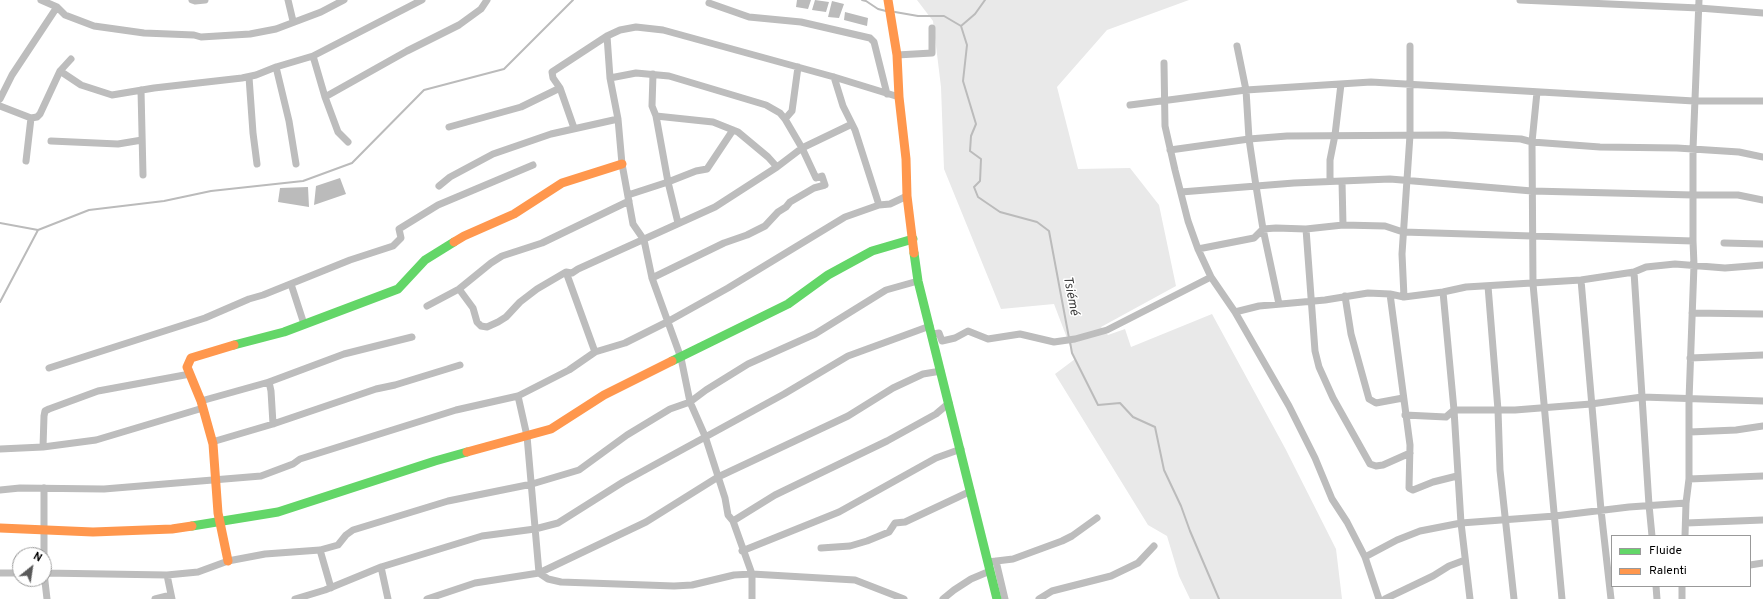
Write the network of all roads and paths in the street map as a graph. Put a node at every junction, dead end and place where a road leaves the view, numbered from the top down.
1 (41, 0) edge
2 (192, 0) edge
3 (205, 0) edge
4 (288, 0) edge
5 (344, 0) edge
6 (422, 0) edge
7 (488, 0) edge
8 (1520, 0) edge
9 (1699, 0) edge
10 (889, 2) edge
11 (1601, 2) edge
12 (709, 3) dead end
13 (58, 7) junction
14 (1699, 8) junction
15 (1763, 12) edge
16 (293, 22) junction
17 (932, 28) dead end
18 (607, 36) junction
19 (1238, 46) dead end
20 (1410, 46) dead end
21 (897, 55) junction
22 (313, 56) junction
23 (71, 59) dead end
24 (1164, 63) dead end
25 (276, 67) junction
26 (798, 67) junction
27 (60, 71) junction
28 (653, 74) junction
29 (249, 76) junction
30 (834, 77) junction
31 (610, 78) junction
32 (1341, 84) junction
33 (1410, 85) junction
34 (560, 88) junction
35 (141, 90) junction
36 (1246, 90) junction
37 (1537, 92) junction
38 (887, 94) junction
39 (325, 97) junction
40 (899, 97) junction
41 (0, 99) edge
42 (1164, 101) junction
43 (1694, 101) junction
44 (1763, 101) edge
45 (1130, 105) dead end
46 (0, 106) edge
47 (656, 116) junction
48 (31, 118) junction
49 (618, 119) junction
50 (785, 119) junction
51 (852, 124) junction
52 (449, 127) dead end
53 (574, 128) junction
54 (732, 130) junction
55 (1335, 135) junction
56 (1410, 135) junction
57 (1249, 139) junction
58 (142, 140) junction
59 (51, 141) dead end
60 (348, 142) dead end
61 (1532, 142) junction
62 (802, 148) junction
63 (1693, 149) junction
64 (1170, 150) junction
65 (1763, 157) edge
66 (26, 161) dead end
67 (257, 164) dead end
68 (296, 164) dead end
69 (622, 164) junction
70 (533, 165) dead end
71 (777, 167) junction
72 (143, 175) dead end
73 (1406, 180) junction
74 (1330, 181) junction
75 (1342, 181) junction
76 (668, 182) junction
77 (438, 186) dead end
78 (1256, 186) junction
79 (1532, 191) junction
80 (1181, 192) junction
81 (1693, 195) junction
82 (907, 196) junction
83 (628, 198) junction
84 (1763, 200) edge
85 (879, 205) junction
86 (678, 223) junction
87 (1343, 225) junction
88 (1263, 229) junction
89 (1306, 230) junction
90 (1403, 232) junction
91 (1532, 237) junction
92 (912, 239) junction
93 (644, 240) junction
94 (1692, 241) junction
95 (1724, 243) dead end
96 (1763, 244) edge
97 (1198, 249) junction
98 (1694, 265) junction
99 (1763, 265) edge
100 (566, 272) junction
101 (1634, 272) junction
102 (1211, 277) junction
103 (652, 278) junction
104 (1581, 280) junction
105 (918, 281) junction
106 (291, 284) junction
107 (1533, 284) junction
108 (1488, 286) junction
109 (459, 289) junction
110 (1443, 292) junction
111 (1390, 294) junction
112 (1345, 296) junction
113 (1404, 297) junction
114 (1310, 301) junction
115 (1279, 304) junction
116 (427, 306) dead end
117 (1235, 312) junction
118 (1692, 312) junction
119 (1763, 314) edge
120 (667, 322) junction
121 (304, 324) junction
122 (932, 330) junction
123 (412, 337) dead end
124 (595, 352) junction
125 (1763, 355) edge
126 (681, 358) junction
127 (1690, 358) junction
128 (460, 365) dead end
129 (49, 368) dead end
130 (942, 371) junction
131 (190, 374) junction
132 (269, 382) junction
133 (518, 396) junction
134 (1642, 397) junction
135 (1403, 398) junction
136 (1689, 400) junction
137 (1763, 401) edge
138 (690, 402) junction
139 (949, 403) junction
140 (202, 404) junction
141 (1591, 404) junction
142 (1545, 408) junction
143 (1454, 410) junction
144 (1498, 410) junction
145 (1405, 415) junction
146 (273, 424) junction
147 (1763, 426) edge
148 (1690, 432) junction
149 (527, 436) junction
150 (705, 436) junction
151 (212, 442) junction
152 (43, 447) junction
153 (0, 449) edge
154 (961, 449) junction
155 (1410, 453) junction
156 (718, 476) junction
157 (1457, 476) junction
158 (1763, 476) edge
159 (215, 478) junction
160 (1689, 479) junction
161 (532, 484) junction
162 (44, 488) junction
163 (0, 490) edge
164 (971, 491) junction
165 (1686, 504) junction
166 (1648, 506) junction
167 (1601, 510) junction
168 (1555, 516) junction
169 (1097, 518) dead end
170 (1505, 520) junction
171 (1763, 520) edge
172 (219, 521) junction
173 (733, 521) junction
174 (1461, 523) junction
175 (1686, 523) junction
176 (0, 528) edge
177 (536, 529) junction
178 (45, 530) junction
179 (1652, 535) edge
180 (1685, 535) edge
181 (1154, 546) dead end
182 (45, 547) edge
183 (821, 548) dead end
184 (320, 550) junction
185 (742, 551) junction
186 (1365, 557) junction
187 (1465, 560) junction
188 (228, 561) junction
189 (1763, 563) edge
190 (991, 565) junction
191 (1751, 566) edge
192 (381, 567) junction
193 (12, 573) edge
194 (52, 573) edge
195 (539, 573) junction
196 (0, 574) edge
197 (752, 574) junction
198 (167, 575) junction
199 (46, 587) edge
200 (1656, 587) edge
201 (1682, 587) edge
202 (331, 588) junction
203 (171, 597) edge
204 (47, 599) edge
205 (155, 599) edge
206 (295, 599) edge
207 (388, 599) edge
208 (427, 599) edge
209 (752, 599) edge
210 (904, 599) edge
211 (943, 599) edge
212 (997, 599) edge
213 (1005, 599) edge
214 (1040, 599) edge
215 (1379, 599) edge
216 (1384, 599) edge
217 (1470, 599) edge
218 (1514, 599) edge
219 (1562, 599) edge
220 (1611, 599) edge
221 (1657, 599) edge
222 (1682, 599) edge

1 - 13 street
2 - 3 street
4 - 16 street
5 - 16 street
6 - 22 street
7 - 39 street
8 - 11 street
9 - 14 street
10 - 21 street
11 - 14 street
12 - 38 street
13 - 16 street
13 - 41 street
14 - 15 street
14 - 43 street
17 - 21 street
18 - 26 street
18 - 31 street
18 - 34 street
19 - 36 street
20 - 33 street
21 - 40 street
22 - 25 street
22 - 39 street
23 - 27 street
24 - 42 street
25 - 29 street
25 - 68 street
26 - 30 street
26 - 50 street
27 - 35 street
27 - 48 street
28 - 31 street
28 - 47 street
28 - 50 street
29 - 35 street
29 - 67 street
30 - 38 street
30 - 51 street
31 - 49 street
32 - 33 street
32 - 36 street
32 - 55 street
33 - 37 street
33 - 56 street
34 - 52 street
34 - 53 street
35 - 58 street
36 - 42 street
36 - 57 street
37 - 43 street
37 - 61 street
38 - 40 street
39 - 60 street
40 - 82 street
42 - 45 street
42 - 64 street
43 - 44 street
43 - 63 street
46 - 48 street
47 - 54 street
47 - 76 street
48 - 66 street
49 - 53 street
49 - 69 street
50 - 62 street
51 - 62 street
51 - 85 street
53 - 77 street
54 - 71 street
54 - 76 street
55 - 56 street
55 - 57 street
55 - 74 street
56 - 61 street
56 - 73 street
57 - 64 street
57 - 78 street
58 - 59 street
58 - 72 street
61 - 63 street
61 - 79 street
62 - 71 street
62 - 103 street
63 - 65 street
63 - 81 street
64 - 80 street
69 - 83 street
69 - 121 street
70 - 106 street
71 - 86 street
73 - 75 street
73 - 79 street
73 - 90 street
74 - 75 street
74 - 78 street
75 - 87 street
76 - 83 street
76 - 86 street
78 - 80 street
78 - 88 street
79 - 81 street
79 - 91 street
80 - 97 street
81 - 84 street
81 - 94 street
82 - 85 street
82 - 92 street
83 - 93 street
83 - 109 street
85 - 120 street
86 - 93 street
87 - 89 street
87 - 90 street
88 - 89 street
88 - 97 street
88 - 115 street
89 - 114 street
90 - 91 street
90 - 113 street
91 - 94 street
91 - 107 street
92 - 105 street
92 - 126 street
93 - 100 street
93 - 103 street
94 - 98 street
95 - 96 street
97 - 102 street
98 - 99 street
98 - 101 street
98 - 118 street
100 - 109 street
100 - 124 street
101 - 104 street
101 - 134 street
102 - 117 street
102 - 122 street
103 - 120 street
104 - 107 street
104 - 141 street
105 - 122 street
105 - 138 street
106 - 121 street
106 - 129 street
107 - 108 street
107 - 142 street
108 - 110 street
108 - 144 street
109 - 116 street
110 - 113 street
110 - 143 street
111 - 112 street
111 - 113 street
111 - 135 street
112 - 114 street
112 - 135 street
114 - 115 street
114 - 155 street
115 - 117 street
117 - 186 street
118 - 119 street
118 - 127 street
120 - 124 street
120 - 126 street
121 - 131 street
122 - 130 street
122 - 150 street
123 - 132 street
124 - 133 street
125 - 127 street
126 - 138 street
126 - 149 street
127 - 136 street
128 - 146 street
130 - 139 street
130 - 156 street
131 - 140 street
131 - 152 street
132 - 140 street
132 - 146 street
133 - 149 street
133 - 159 street
134 - 136 street
134 - 141 street
134 - 166 street
135 - 145 street
136 - 137 street
136 - 148 street
138 - 150 street
138 - 161 street
139 - 154 street
139 - 173 street
140 - 151 street
140 - 152 street
141 - 142 street
141 - 167 street
142 - 144 street
142 - 168 street
143 - 144 street
143 - 145 street
143 - 157 street
144 - 170 street
145 - 155 street
146 - 151 street
147 - 148 street
148 - 160 street
149 - 161 street
149 - 172 street
150 - 156 street
150 - 177 street
151 - 159 street
152 - 153 street
154 - 164 street
154 - 185 street
155 - 157 street
156 - 173 street
156 - 195 street
157 - 174 street
158 - 160 street
159 - 162 street
159 - 172 street
160 - 165 street
161 - 177 street
161 - 184 street
162 - 163 street
162 - 178 street
164 - 183 street
164 - 190 street
165 - 166 street
165 - 175 street
166 - 167 street
166 - 179 street
167 - 168 street
167 - 220 street
168 - 170 street
168 - 219 street
169 - 190 street
170 - 174 street
170 - 218 street
171 - 175 street
172 - 178 street
172 - 188 street
173 - 185 street
174 - 186 street
174 - 187 street
175 - 180 street
176 - 178 street
177 - 192 street
177 - 195 street
178 - 182 street
181 - 214 street
184 - 188 street
184 - 202 street
185 - 197 street
186 - 215 street
187 - 216 street
187 - 217 street
188 - 198 street
189 - 191 street
190 - 211 street
190 - 212 street
190 - 213 street
192 - 202 street
192 - 207 street
193 - 196 street
194 - 198 street
195 - 197 street
195 - 208 street
197 - 209 street
197 - 210 street
198 - 203 street
199 - 204 street
200 - 221 street
201 - 222 street
202 - 206 street
203 - 205 street

